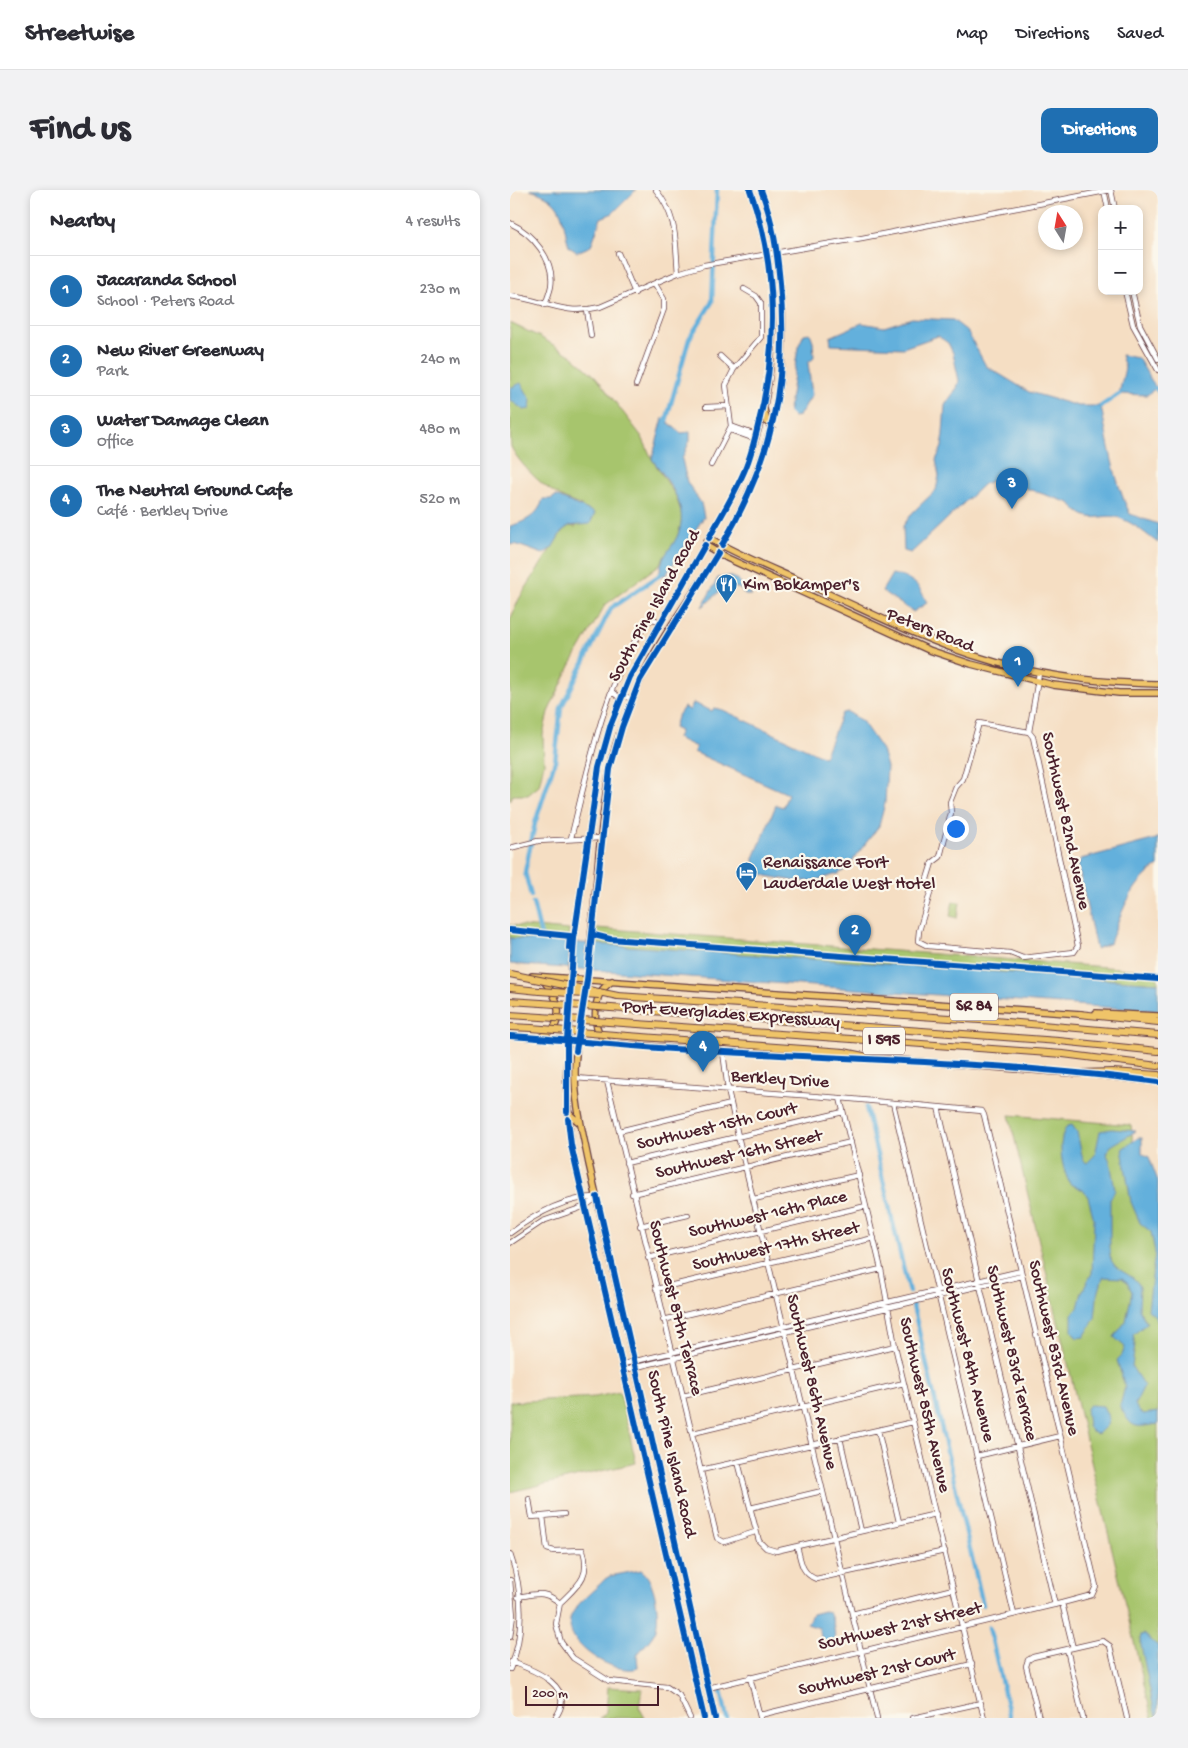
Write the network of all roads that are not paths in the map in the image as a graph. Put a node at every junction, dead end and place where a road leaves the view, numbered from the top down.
1 (656, 190) edge
2 (750, 190) edge
3 (761, 190) edge
4 (1111, 190) edge
5 (1104, 191) edge
6 (1107, 205) edge
7 (1114, 205) edge
8 (510, 223) edge
9 (618, 253) dead end
10 (772, 253) junction
11 (678, 274) junction
12 (656, 284) junction
13 (744, 288) dead end
14 (635, 293) junction
15 (1129, 295) edge
16 (1130, 295) edge
17 (1130, 295) edge
18 (510, 296) edge
19 (1134, 304) junction
20 (544, 305) junction
21 (587, 310) junction
22 (591, 336) dead end
23 (720, 356) dead end
24 (1158, 359) edge
25 (734, 369) junction
26 (1158, 370) edge
27 (636, 384) dead end
28 (765, 402) junction
29 (728, 406) junction
30 (706, 407) dead end
31 (772, 427) junction
32 (730, 428) junction
33 (755, 437) junction
34 (711, 464) dead end
35 (709, 538) junction
36 (705, 545) junction
37 (722, 546) junction
38 (718, 552) junction
39 (661, 622) junction
40 (1039, 673) junction
41 (1038, 682) junction
42 (1158, 684) edge
43 (612, 692) junction
44 (1158, 693) edge
45 (623, 696) junction
46 (633, 699) junction
47 (1030, 732) junction
48 (589, 837) junction
49 (571, 838) junction
50 (601, 838) junction
51 (510, 848) edge
52 (510, 974) edge
53 (539, 977) junction
54 (571, 979) junction
55 (587, 980) junction
56 (612, 981) junction
57 (510, 988) edge
58 (618, 996) junction
59 (510, 1001) edge
60 (1079, 1014) junction
61 (510, 1015) edge
62 (1158, 1016) edge
63 (1158, 1022) edge
64 (510, 1027) edge
65 (1158, 1035) edge
66 (510, 1036) edge
67 (540, 1038) junction
68 (567, 1040) junction
69 (577, 1040) junction
70 (611, 1043) junction
71 (1158, 1051) edge
72 (724, 1052) junction
73 (878, 1059) junction
74 (1158, 1066) edge
75 (1081, 1073) junction
76 (1158, 1076) edge
77 (575, 1078) junction
78 (607, 1081) junction
79 (1158, 1082) edge
80 (728, 1090) junction
81 (840, 1098) junction
82 (893, 1103) junction
83 (731, 1104) junction
84 (938, 1107) junction
85 (567, 1112) junction
86 (843, 1112) junction
87 (982, 1112) joint
88 (582, 1128) junction
89 (618, 1131) junction
90 (738, 1136) junction
91 (851, 1142) junction
92 (626, 1163) junction
93 (746, 1168) junction
94 (859, 1175) junction
95 (632, 1194) junction
96 (597, 1197) junction
97 (584, 1198) junction
98 (754, 1199) junction
99 (586, 1206) junction
100 (866, 1206) junction
101 (688, 1215) dead end
102 (640, 1226) junction
103 (762, 1231) junction
104 (510, 1233) edge
105 (874, 1238) junction
106 (510, 1243) edge
107 (648, 1258) junction
108 (769, 1262) junction
109 (881, 1269) junction
110 (1021, 1274) junction
111 (980, 1283) junction
112 (656, 1289) junction
113 (777, 1294) junction
114 (938, 1294) junction
115 (889, 1305) junction
116 (663, 1320) junction
117 (784, 1326) junction
118 (785, 1332) junction
119 (895, 1346) junction
120 (671, 1353) junction
121 (674, 1358) junction
122 (635, 1364) junction
123 (623, 1367) junction
124 (794, 1370) junction
125 (904, 1383) junction
126 (683, 1396) junction
127 (803, 1407) junction
128 (914, 1422) junction
129 (878, 1430) junction
130 (693, 1433) junction
131 (1060, 1436) junction
132 (840, 1438) junction
133 (811, 1445) junction
134 (1018, 1445) junction
135 (977, 1456) junction
136 (738, 1462) junction
137 (701, 1470) junction
138 (822, 1491) junction
139 (529, 1499) dead end
140 (750, 1508) junction
141 (564, 1514) dead end
142 (936, 1514) junction
143 (543, 1516) junction
144 (899, 1522) junction
145 (862, 1531) junction
146 (755, 1532) junction
147 (833, 1538) junction
148 (797, 1546) junction
149 (944, 1551) junction
150 (510, 1554) edge
151 (842, 1574) junction
152 (510, 1580) edge
153 (953, 1589) junction
154 (1095, 1591) joint
155 (511, 1597) edge
156 (519, 1597) junction
157 (560, 1603) junction
158 (1062, 1603) junction
159 (1056, 1604) junction
160 (852, 1614) junction
161 (1014, 1614) junction
162 (962, 1627) junction
163 (510, 1637) edge
164 (1070, 1648) junction
165 (861, 1651) junction
166 (512, 1662) edge
167 (972, 1664) junction
168 (510, 1669) edge
169 (750, 1677) junction
170 (708, 1688) junction
171 (870, 1689) junction
172 (981, 1703) junction
173 (760, 1717) edge
174 (554, 1718) edge
175 (690, 1718) edge
176 (704, 1718) edge
177 (715, 1718) edge
178 (877, 1718) edge
179 (914, 1718) edge
180 (984, 1718) edge
181 (1039, 1718) edge
182 (1084, 1718) edge
183 (1127, 1718) edge

1 - 11 street
2 - 10 main road, South Pine Island Road
3 - 10 main road, South Pine Island Road
4 - 5 street
4 - 7 street
5 - 6 street
5 - 10 street
8 - 20 street
9 - 14 street
10 - 11 street
10 - 28 main road, South Pine Island Road
10 - 31 main road, South Pine Island Road
11 - 12 street
12 - 14 street
12 - 27 street
13 - 25 street
14 - 21 street
15 - 26 street
16 - 19 street
17 - 19 street
18 - 20 street
19 - 24 street
20 - 21 street
21 - 22 street
23 - 25 street
25 - 29 street
28 - 31 main road
28 - 33 main road, South Pine Island Road
29 - 30 street
29 - 32 street
31 - 37 main road, South Pine Island Road
32 - 33 street
32 - 34 street
33 - 35 main road, South Pine Island Road
35 - 36 main road, South Pine Island Road
35 - 37 main road, Peters Road
36 - 38 main road, Peters Road
36 - 39 main road, South Pine Island Road
37 - 38 main road, South Pine Island Road
37 - 40 main road, Peters Road
38 - 41 main road, Peters Road
38 - 46 main road, South Pine Island Road
39 - 43 street
39 - 45 main road, South Pine Island Road
40 - 41 street, Southwest 82nd Avenue
40 - 42 main road, Peters Road
41 - 44 main road, Peters Road
41 - 47 street, Southwest 82nd Avenue
43 - 45 street
43 - 49 street
45 - 46 street
45 - 48 main road, South Pine Island Road
46 - 50 main road, South Pine Island Road
47 - 47 street, Southwest 82nd Avenue
48 - 49 street
48 - 50 street
48 - 54 main road, South Pine Island Road
49 - 51 street
50 - 55 main road, South Pine Island Road
52 - 53 main road, SR 84
52 - 58 highway, bridge
53 - 54 main road, SR 84
53 - 67 main road
54 - 55 main road, SR 84
54 - 68 main road, South Pine Island Road
55 - 56 main road, SR 84
55 - 69 main road, South Pine Island Road
56 - 60 main road, SR 84
56 - 70 main road
57 - 58 highway, Port Everglades Expressway / I 595, bridge
58 - 65 highway, Port Everglades Expressway / I 595
59 - 71 highway, bridge
60 - 62 main road, SR 84
60 - 63 highway
61 - 74 highway, Port Everglades Expressway / I 595, bridge
64 - 73 highway, bridge
66 - 67 main road
67 - 68 main road
68 - 69 main road
68 - 85 main road, South Pine Island Road
69 - 70 main road
69 - 77 main road, South Pine Island Road
70 - 72 main road
72 - 73 main road
72 - 80 street, Southwest 86th Avenue
73 - 75 main road
75 - 76 highway
75 - 79 main road
77 - 78 street, Berkley Drive
77 - 88 main road, South Pine Island Road
78 - 80 street, Berkley Drive
78 - 89 street, Southwest 87th Terrace
80 - 81 street, Berkley Drive
80 - 83 street, Southwest 86th Avenue
81 - 82 street, Berkley Drive
81 - 86 street, Southwest 85th Avenue
82 - 84 street, Berkley Drive
82 - 114 street, Southwest 84th Avenue
83 - 89 street
83 - 90 street, Southwest 86th Avenue
84 - 87 street, Berkley Drive
84 - 111 street, Southwest 83rd Terrace
85 - 88 main road
85 - 97 main road, South Pine Island Road
86 - 90 street, Southwest 15th Court
86 - 91 street, Southwest 85th Avenue
87 - 110 street, Southwest 83rd Avenue
88 - 96 main road, South Pine Island Road
89 - 92 street, Southwest 87th Terrace
90 - 92 street, Southwest 15th Court
90 - 93 street, Southwest 86th Avenue
91 - 93 street, Southwest 16th Street
91 - 94 street, Southwest 85th Avenue
92 - 95 street, Southwest 87th Terrace
93 - 95 street, Southwest 16th Street
93 - 98 street, Southwest 86th Avenue
94 - 98 street
94 - 100 street, Southwest 85th Avenue
95 - 102 street, Southwest 87th Terrace
96 - 97 street
96 - 99 street
96 - 122 main road, South Pine Island Road
97 - 99 main road, South Pine Island Road
97 - 104 street
98 - 103 street, Southwest 86th Avenue
99 - 106 street
99 - 123 main road, South Pine Island Road
100 - 103 street, Southwest 16th Place
100 - 105 street, Southwest 85th Avenue
101 - 102 street
102 - 107 street, Southwest 87th Terrace
103 - 107 street, Southwest 16th Place
103 - 108 street, Southwest 86th Avenue
105 - 108 street, Southwest 17th Street
105 - 109 street, Southwest 85th Avenue
107 - 112 street, Southwest 87th Terrace
108 - 112 street, Southwest 17th Street
108 - 113 street, Southwest 86th Avenue
109 - 113 street
109 - 115 street, Southwest 85th Avenue
110 - 111 street
110 - 131 street, Southwest 83rd Avenue
111 - 114 street
111 - 134 street, Southwest 83rd Terrace
112 - 116 street, Southwest 87th Terrace
113 - 116 street
113 - 117 street, Southwest 86th Avenue
114 - 115 street
114 - 135 street, Southwest 84th Avenue
115 - 117 street
115 - 118 street
115 - 119 street, Southwest 85th Avenue
116 - 120 street, Southwest 87th Terrace
117 - 118 street, Southwest 86th Avenue
117 - 120 street
118 - 121 street
118 - 124 street, Southwest 86th Avenue
119 - 124 street
119 - 125 street, Southwest 85th Avenue
120 - 121 street, Southwest 87th Terrace
120 - 122 street
121 - 122 street
121 - 126 street, Southwest 87th Terrace
122 - 123 street
122 - 170 main road, South Pine Island Road
123 - 176 main road, South Pine Island Road
124 - 126 street
124 - 127 street, Southwest 86th Avenue
125 - 127 street
125 - 128 street, Southwest 85th Avenue
126 - 130 street, Southwest 87th Terrace
127 - 130 street
127 - 133 street, Southwest 86th Avenue
128 - 129 street
128 - 142 street, Southwest 85th Avenue
129 - 132 street
129 - 144 street
130 - 137 street, Southwest 87th Terrace
131 - 134 street
131 - 154 street, Southwest 83rd Avenue
132 - 133 street
132 - 145 street
133 - 136 street
133 - 138 street, Southwest 86th Avenue
134 - 135 street
134 - 159 street, Southwest 83rd Terrace
135 - 161 street, Southwest 84th Avenue
136 - 137 street
136 - 140 street
137 - 146 street, Southwest 87th Terrace
138 - 140 street
138 - 147 street, Southwest 86th Avenue
139 - 143 street
140 - 146 street
141 - 143 street
142 - 144 street
142 - 149 street, Southwest 85th Avenue
143 - 157 street
144 - 145 street
145 - 147 street
146 - 148 street
147 - 148 street
147 - 151 street, Southwest 86th Avenue
148 - 151 street
149 - 151 street
149 - 153 street, Southwest 85th Avenue
150 - 156 street
151 - 160 street, Southwest 86th Avenue
152 - 155 street
153 - 160 street
153 - 162 street, Southwest 85th Avenue
154 - 158 street, Southwest 21st Street
155 - 156 street
155 - 163 street
156 - 157 street
156 - 166 street
157 - 175 street
158 - 159 street, Southwest 21st Street
158 - 164 street
159 - 161 street, Southwest 21st Street
160 - 165 street, Southwest 86th Avenue
161 - 162 street, Southwest 21st Street
162 - 165 street, Southwest 21st Street
162 - 167 street, Southwest 85th Avenue
164 - 181 street
164 - 182 street
164 - 183 street
165 - 169 street, Southwest 21st Street
165 - 171 street, Southwest 86th Avenue
166 - 168 street
166 - 174 street
167 - 171 street, Southwest 21st Court
167 - 172 street, Southwest 85th Avenue
169 - 170 street, Southwest 21st Street
169 - 173 street
170 - 177 main road, South Pine Island Road
171 - 173 street, Southwest 21st Court
171 - 178 street, Southwest 86th Avenue
172 - 179 street
172 - 180 street, Southwest 85th Avenue

